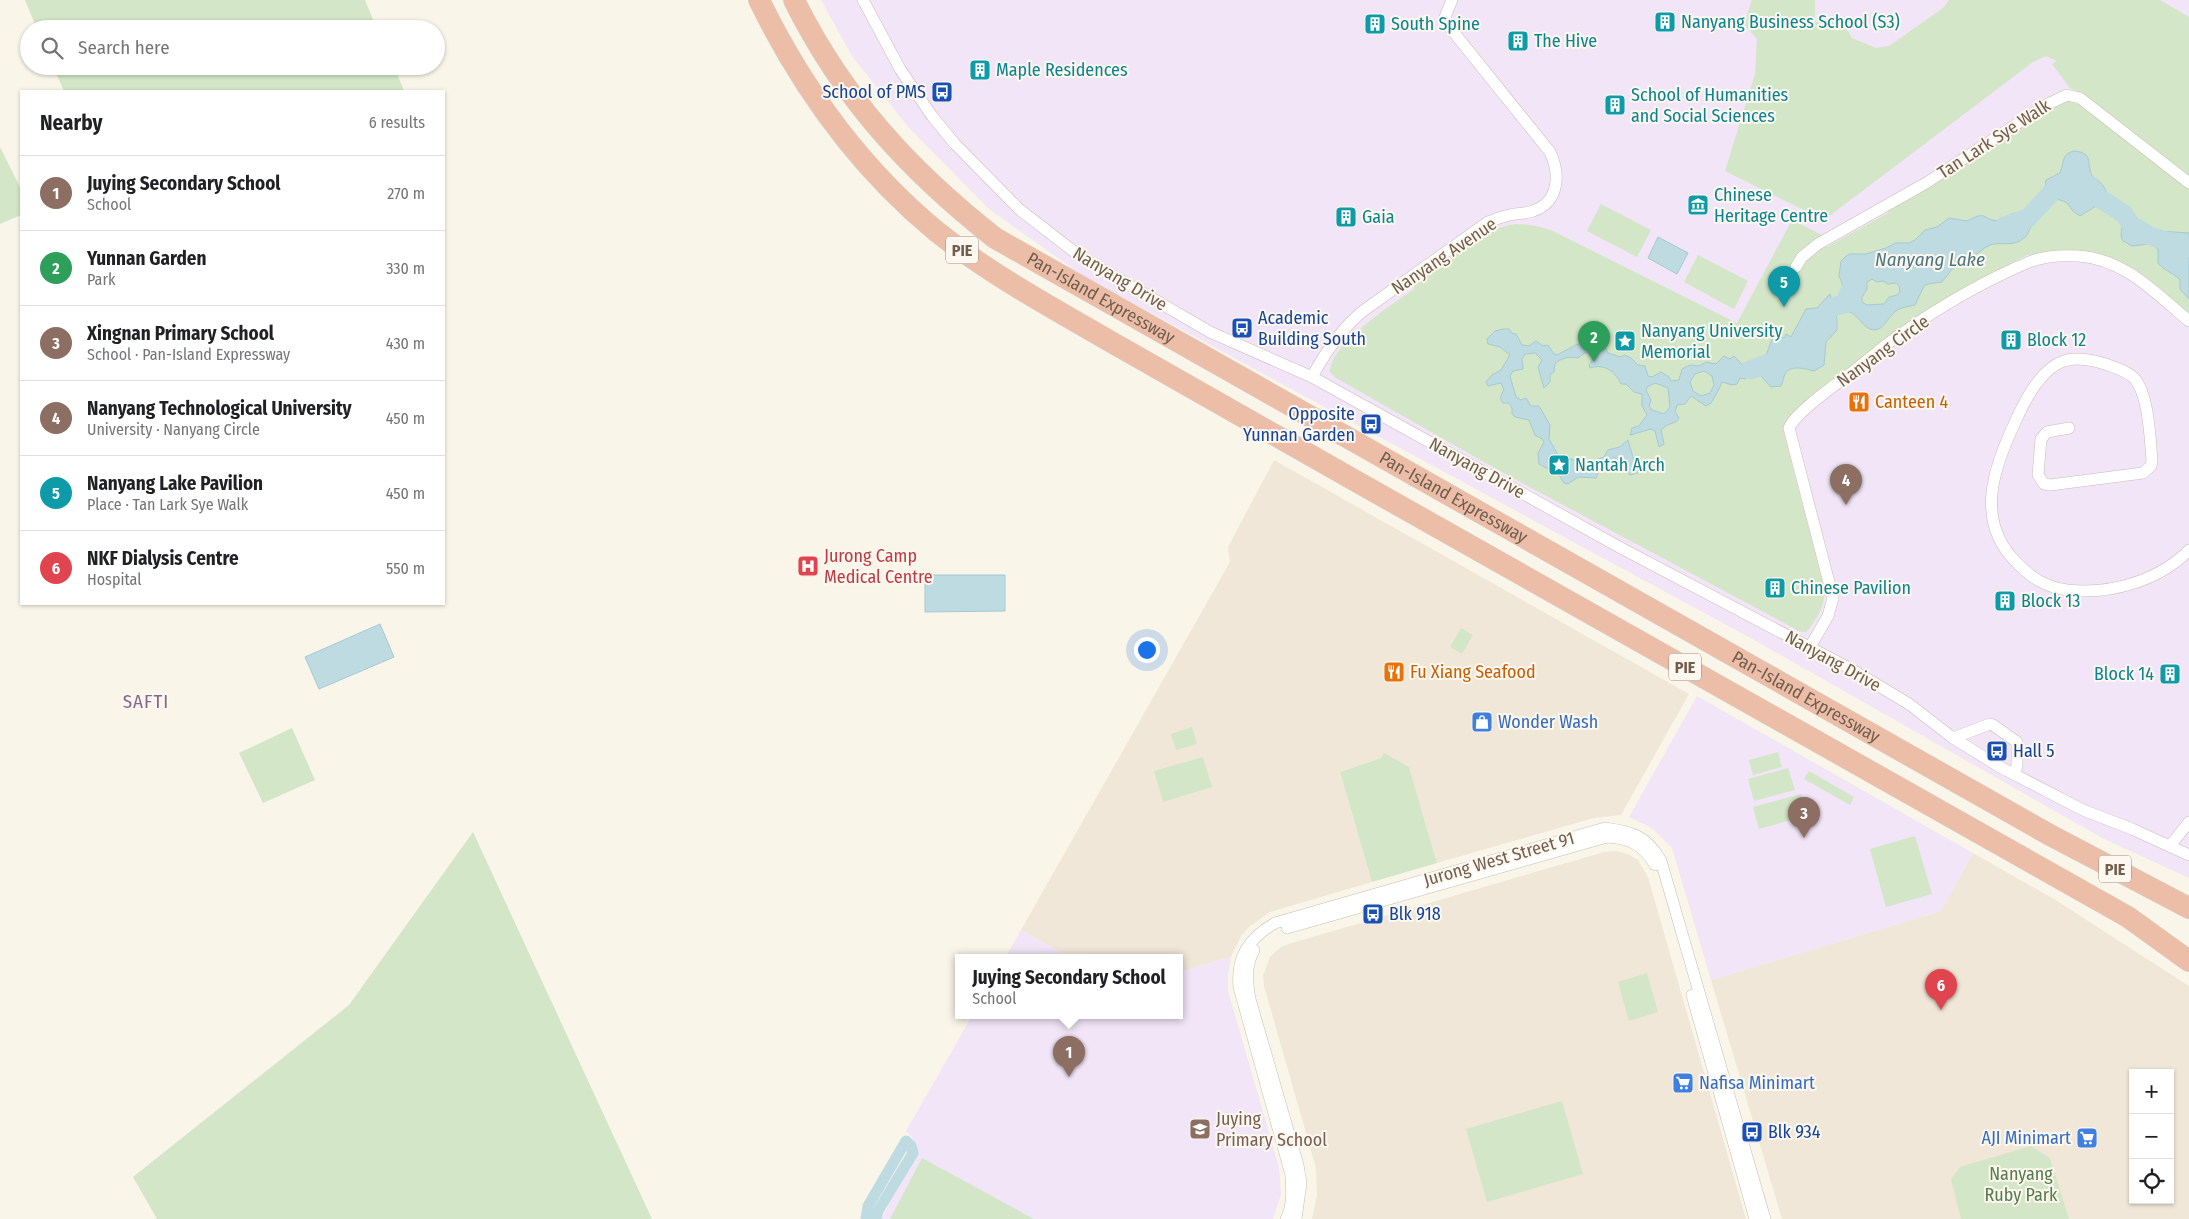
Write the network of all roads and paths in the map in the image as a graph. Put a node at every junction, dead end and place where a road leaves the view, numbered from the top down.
1 (759, 0) edge
2 (794, 0) edge
3 (863, 0) edge
4 (1452, 0) edge
5 (2189, 183) edge
6 (1796, 267) dead end
7 (2189, 321) edge
8 (1312, 376) junction
9 (2069, 428) dead end
10 (2189, 550) edge
11 (1810, 648) junction
12 (1953, 738) junction
13 (2016, 775) junction
14 (2189, 822) edge
15 (2170, 846) junction
16 (2189, 855) edge
17 (2186, 904) edge
18 (2128, 917) junction
19 (2189, 951) edge
20 (2189, 962) edge
21 (1286, 1219) edge
22 (1296, 1219) edge
23 (1755, 1219) edge
24 (1765, 1219) edge

1 - 18 highway, Pan-Island Expressway / PIE
2 - 17 highway, Pan-Island Expressway / PIE
3 - 8 street, Nanyang Drive
4 - 8 street, Nanyang Avenue
5 - 6 street, Tan Lark Sye Walk
7 - 11 street, Nanyang Circle
8 - 11 street, Nanyang Drive
9 - 10 street
11 - 12 street, Nanyang Drive
12 - 13 street, Nanyang Drive
12 - 13 street
13 - 15 street, Nanyang Drive
14 - 15 street
15 - 16 street, Nanyang Drive
18 - 19 highway, Pan-Island Expressway / PIE
18 - 20 highway
21 - 24 street, Jurong West Street 91
22 - 23 street, Jurong West Street 91

